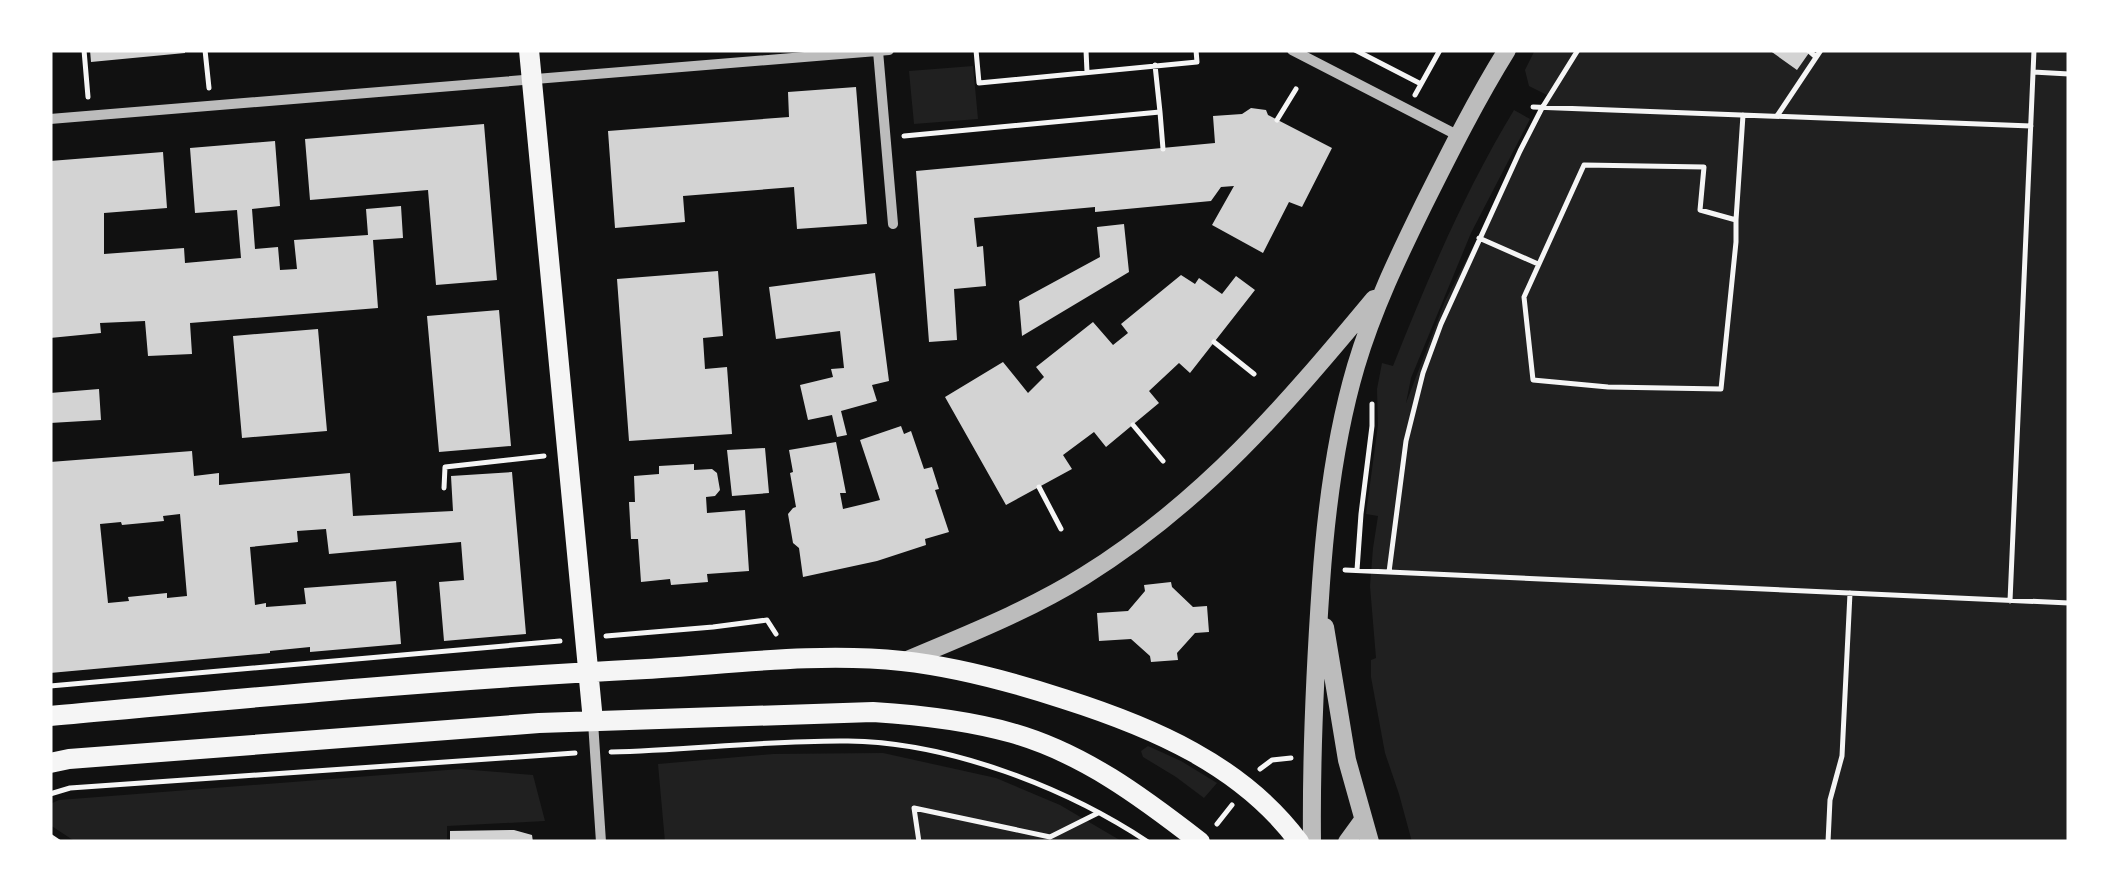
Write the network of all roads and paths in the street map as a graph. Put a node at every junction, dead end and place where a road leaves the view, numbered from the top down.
1 (84, 50) edge
2 (205, 50) edge
3 (529, 50) edge
4 (889, 50) edge
5 (976, 50) edge
6 (1086, 50) edge
7 (1196, 50) edge
8 (1292, 50) edge
9 (1355, 50) edge
10 (1440, 50) edge
11 (1507, 50) edge
12 (1578, 50) edge
13 (2034, 50) edge
14 (878, 51) edge
15 (1810, 51) edge
16 (1155, 66) junction
17 (1087, 72) junction
18 (2033, 72) junction
19 (2069, 74) edge
20 (531, 80) junction
21 (1421, 84) junction
22 (1296, 89) dead end
23 (211, 106) junction
24 (1533, 107) dead end
25 (1542, 108) junction
26 (1408, 109) junction
27 (1160, 112) junction
28 (1744, 115) junction
29 (90, 116) junction
30 (1777, 116) junction
31 (50, 119) edge
32 (1277, 120) dead end
33 (2030, 126) junction
34 (1458, 135) junction
35 (886, 138) junction
36 (1163, 149) dead end
37 (1736, 220) junction
38 (893, 224) dead end
39 (1479, 238) junction
40 (1538, 264) junction
41 (1384, 288) junction
42 (1214, 342) dead end
43 (1254, 374) dead end
44 (1372, 387) dead end
45 (1132, 424) dead end
46 (567, 454) junction
47 (1163, 461) dead end
48 (444, 488) dead end
49 (1039, 488) dead end
50 (1061, 530) dead end
51 (1357, 570) junction
52 (1388, 572) junction
53 (1321, 578) junction
54 (1850, 593) junction
55 (2010, 601) junction
56 (2069, 604) edge
57 (767, 620) dead end
58 (585, 638) junction
59 (906, 661) junction
60 (588, 672) junction
61 (50, 686) edge
62 (50, 716) edge
63 (592, 721) junction
64 (1311, 758) junction
65 (50, 763) edge
66 (1246, 787) junction
67 (1098, 814) dead end
68 (1363, 820) junction
69 (1206, 835) edge
70 (50, 836) edge
71 (59, 842) edge
72 (601, 842) edge
73 (919, 842) edge
74 (1299, 842) edge
75 (1312, 842) edge
76 (1347, 842) edge
77 (1370, 842) edge
78 (1828, 842) edge

1 - 29 path
2 - 23 path
3 - 20 main road
4 - 14 street
5 - 17 path
6 - 17 path
7 - 16 path
8 - 26 street
9 - 21 path
10 - 21 path
11 - 34 street
12 - 25 path
13 - 18 path
14 - 20 street
14 - 35 street
15 - 30 path
16 - 17 path
16 - 27 path
18 - 19 path
18 - 33 path
20 - 23 street
20 - 46 main road
21 - 26 path
22 - 32 path
23 - 29 street
24 - 25 path
25 - 28 path
25 - 39 path
26 - 34 street
27 - 35 path
27 - 36 path
28 - 30 path
28 - 37 path
29 - 31 street
30 - 33 path
33 - 55 path
34 - 41 street
35 - 38 street
37 - 40 path
37 - 40 path
39 - 40 path
39 - 52 path
41 - 53 street
41 - 59 street
42 - 43 path
44 - 51 path
45 - 47 path
46 - 48 path
46 - 58 main road
49 - 50 path
51 - 52 path
51 - 53 path
52 - 54 path
53 - 64 street
53 - 68 street
54 - 55 path
54 - 78 path
55 - 56 path
57 - 58 path
58 - 60 main road
58 - 61 path
59 - 60 main road
59 - 66 main road
60 - 62 main road
60 - 63 main road
63 - 65 main road
63 - 69 main road
63 - 72 street
64 - 66 path
64 - 75 street
66 - 69 path
66 - 74 main road
67 - 73 path
68 - 76 street
68 - 77 street
70 - 71 path

